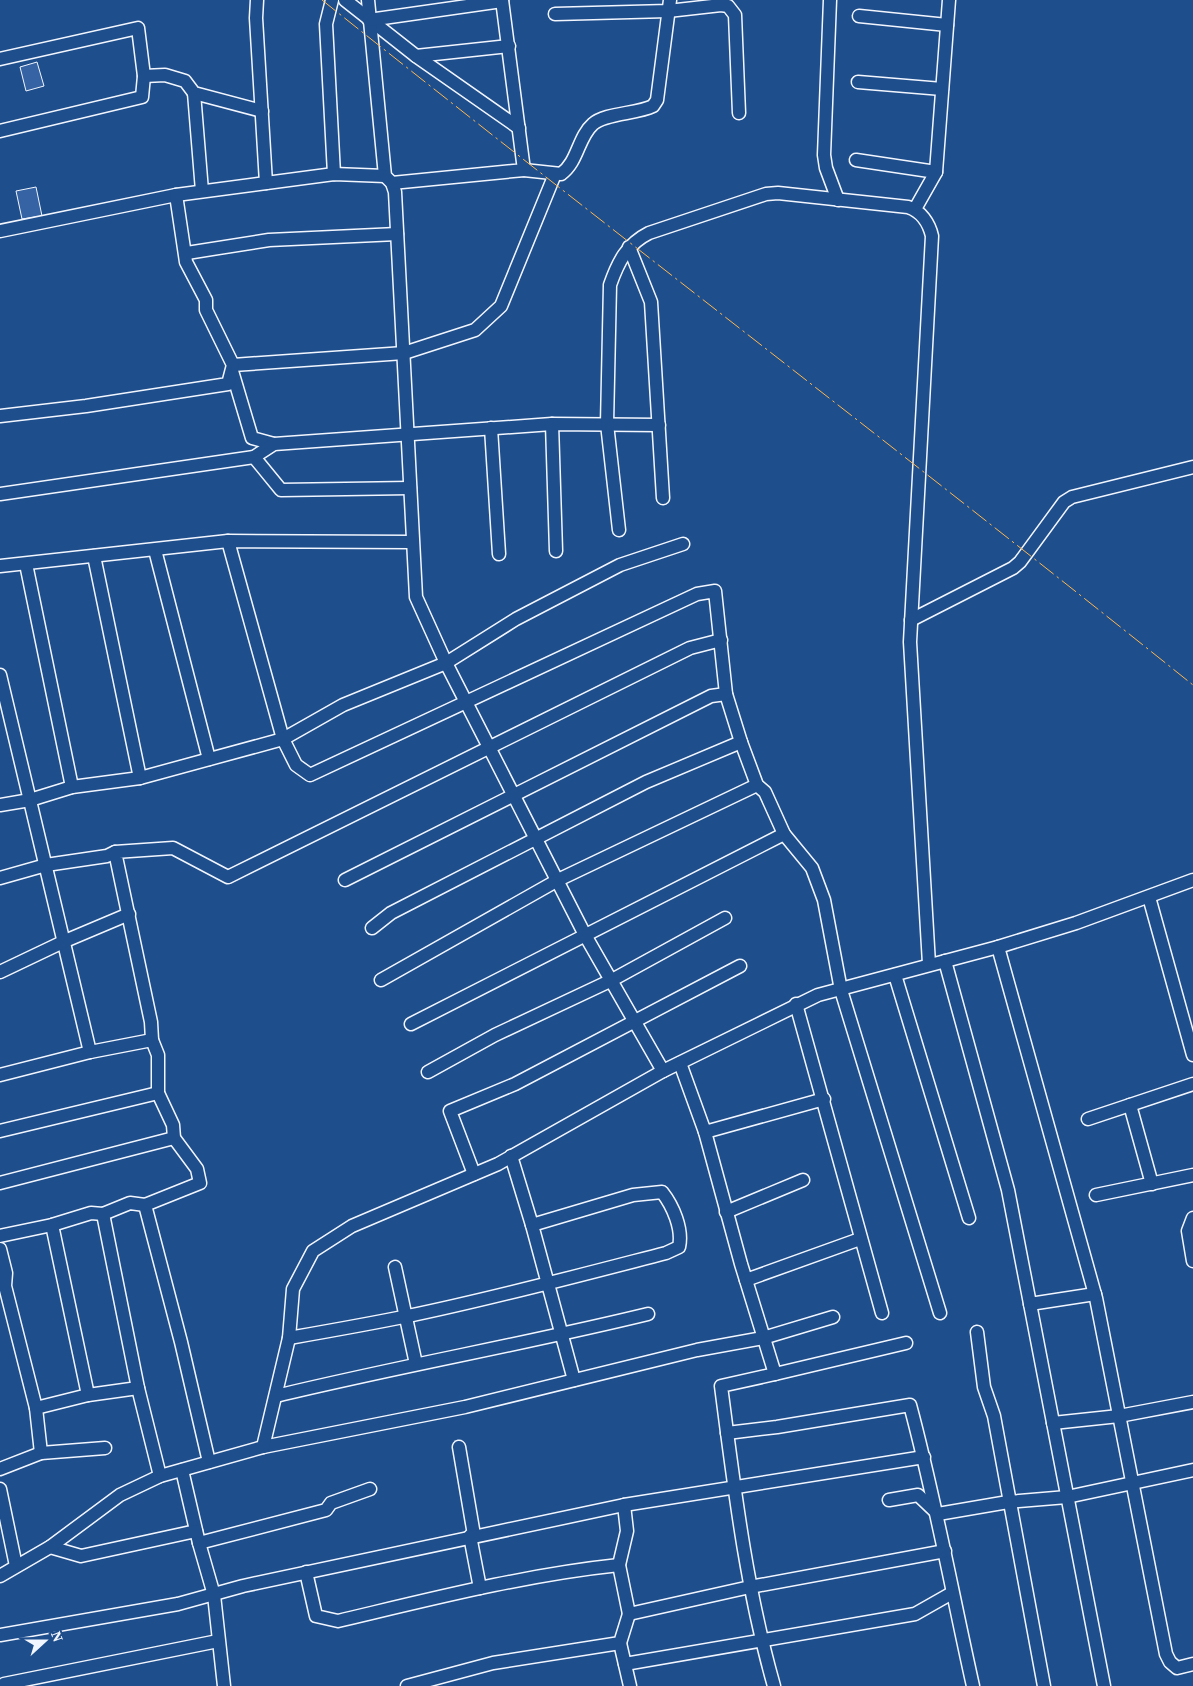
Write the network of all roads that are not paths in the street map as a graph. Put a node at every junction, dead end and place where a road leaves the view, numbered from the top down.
1 (257, 0) edge
2 (332, 0) edge
3 (344, 0) edge
4 (368, 0) edge
5 (502, 0) edge
6 (830, 0) edge
7 (949, 0) edge
8 (669, 6) edge
9 (555, 14) dead end
10 (859, 16) dead end
11 (369, 20) junction
12 (947, 25) junction
13 (509, 46) junction
14 (416, 56) junction
15 (0, 58) edge
16 (144, 76) junction
17 (858, 82) dead end
18 (942, 89) junction
19 (194, 93) junction
20 (262, 112) junction
21 (738, 113) dead end
22 (518, 128) junction
23 (0, 131) edge
24 (856, 160) dead end
25 (524, 170) junction
26 (936, 172) junction
27 (334, 174) junction
28 (556, 174) junction
29 (389, 180) junction
30 (266, 183) junction
31 (202, 191) junction
32 (176, 195) junction
33 (838, 200) junction
34 (915, 209) junction
35 (0, 231) edge
36 (397, 234) junction
37 (629, 247) junction
38 (187, 253) junction
39 (404, 353) junction
40 (233, 367) junction
41 (0, 416) edge
42 (552, 424) junction
43 (607, 424) junction
44 (659, 425) junction
45 (492, 428) junction
46 (408, 433) junction
47 (274, 444) junction
48 (254, 457) junction
49 (1193, 467) edge
50 (410, 488) junction
51 (0, 494) edge
52 (663, 498) dead end
53 (619, 530) dead end
54 (228, 541) junction
55 (412, 542) junction
56 (682, 544) dead end
57 (155, 550) junction
58 (556, 551) dead end
59 (499, 554) dead end
60 (94, 556) junction
61 (26, 564) junction
62 (0, 566) edge
63 (911, 620) junction
64 (721, 640) junction
65 (446, 663) junction
66 (0, 675) edge
67 (726, 694) junction
68 (466, 702) junction
69 (282, 740) junction
70 (741, 742) junction
71 (489, 748) junction
72 (209, 759) junction
73 (140, 778) junction
74 (757, 785) junction
75 (72, 788) junction
76 (514, 794) junction
77 (30, 800) junction
78 (0, 805) edge
79 (784, 834) junction
80 (536, 838) junction
81 (115, 852) junction
82 (46, 865) junction
83 (0, 878) edge
84 (345, 880) dead end
85 (558, 880) junction
86 (1193, 880) edge
87 (1149, 897) junction
88 (130, 914) junction
89 (725, 918) dead end
90 (372, 928) dead end
91 (585, 935) junction
92 (65, 941) junction
93 (998, 947) junction
94 (945, 961) junction
95 (929, 964) junction
96 (740, 966) dead end
97 (1, 968) edge
98 (895, 975) junction
99 (381, 980) dead end
100 (612, 980) junction
101 (841, 990) junction
102 (796, 1004) junction
103 (634, 1021) junction
104 (411, 1024) dead end
105 (152, 1040) junction
106 (90, 1052) junction
107 (1193, 1055) edge
108 (680, 1062) junction
109 (428, 1072) dead end
110 (663, 1072) junction
111 (0, 1075) edge
112 (1193, 1084) edge
113 (158, 1093) junction
114 (824, 1099) junction
115 (1130, 1105) junction
116 (1088, 1119) dead end
117 (0, 1130) edge
118 (705, 1132) junction
119 (174, 1138) junction
120 (511, 1156) junction
121 (474, 1174) junction
122 (1193, 1175) edge
123 (803, 1180) dead end
124 (0, 1183) edge
125 (1152, 1184) junction
126 (1096, 1195) dead end
127 (145, 1205) junction
128 (726, 1212) junction
129 (103, 1214) junction
130 (969, 1218) dead end
131 (1193, 1218) edge
132 (52, 1225) junction
133 (532, 1225) junction
134 (0, 1236) edge
135 (860, 1240) junction
136 (0, 1249) edge
137 (1193, 1261) edge
138 (395, 1267) dead end
139 (746, 1280) junction
140 (548, 1283) junction
141 (2, 1287) edge
142 (1095, 1294) junction
143 (1030, 1304) junction
144 (940, 1313) dead end
145 (648, 1314) dead end
146 (882, 1314) dead end
147 (406, 1317) junction
148 (833, 1317) dead end
149 (976, 1332) dead end
150 (562, 1335) junction
151 (289, 1338) junction
152 (763, 1338) junction
153 (906, 1343) dead end
154 (416, 1364) junction
155 (775, 1374) junction
156 (574, 1380) junction
157 (138, 1388) junction
158 (88, 1395) junction
159 (276, 1396) junction
160 (1193, 1402) edge
161 (36, 1408) junction
162 (1119, 1416) junction
163 (1053, 1423) junction
164 (727, 1433) junction
165 (263, 1447) junction
166 (459, 1447) dead end
167 (105, 1448) dead end
168 (41, 1453) junction
169 (924, 1457) junction
170 (209, 1462) junction
171 (0, 1469) edge
172 (182, 1470) junction
173 (1193, 1470) edge
174 (160, 1476) junction
175 (1132, 1482) junction
176 (736, 1487) junction
177 (370, 1489) dead end
178 (0, 1490) edge
179 (1067, 1497) junction
180 (889, 1500) dead end
181 (1008, 1502) junction
182 (624, 1505) junction
183 (938, 1514) junction
184 (472, 1535) junction
185 (198, 1537) junction
186 (50, 1547) junction
187 (945, 1551) junction
188 (619, 1565) junction
189 (16, 1566) junction
190 (306, 1572) junction
191 (0, 1576) edge
192 (750, 1587) junction
193 (480, 1588) junction
194 (952, 1593) junction
195 (214, 1595) junction
196 (629, 1614) junction
197 (0, 1635) edge
198 (218, 1641) junction
199 (761, 1641) junction
200 (620, 1643) junction
201 (625, 1664) junction
202 (1193, 1664) edge
203 (0, 1671) edge
204 (4, 1685) edge
205 (224, 1686) edge
206 (407, 1686) edge
207 (630, 1686) edge
208 (774, 1686) edge
209 (973, 1686) edge
210 (1044, 1686) edge
211 (1104, 1686) edge

1 - 20 street
2 - 27 street
3 - 11 street
4 - 11 street
5 - 11 street
5 - 13 street
6 - 33 street
7 - 12 street
8 - 9 street
8 - 21 street
8 - 28 street
10 - 12 street
11 - 14 street
11 - 29 street
12 - 18 street
13 - 14 street
13 - 22 street
14 - 22 street
15 - 16 street
16 - 19 street
16 - 23 street
17 - 18 street
18 - 26 street
19 - 20 street
19 - 31 street
20 - 30 street
22 - 25 street
24 - 26 street
25 - 28 street
25 - 29 street
26 - 34 street
27 - 29 street
27 - 30 street
28 - 39 street
29 - 36 street
30 - 31 street
31 - 32 street
32 - 35 street
32 - 38 street
33 - 34 street
33 - 37 street
34 - 63 street
36 - 38 street
36 - 39 street
37 - 43 street
37 - 44 street
38 - 40 street
39 - 40 street
39 - 46 street
40 - 41 street
40 - 47 street
42 - 43 street
42 - 45 street
42 - 58 street
43 - 44 street
43 - 53 street
44 - 52 street
45 - 46 street
45 - 59 street
46 - 47 street
46 - 50 street
47 - 48 street
48 - 50 street
48 - 51 street
49 - 63 street
50 - 55 street
54 - 55 street
54 - 57 street
54 - 69 street
55 - 65 street
56 - 65 street
57 - 60 street
57 - 72 street
60 - 61 street
60 - 73 street
61 - 62 street
61 - 75 street
63 - 95 street
64 - 67 street
64 - 68 street
64 - 71 street
65 - 68 street
65 - 69 street
66 - 77 street
67 - 70 street
67 - 76 street
68 - 69 street
68 - 71 street
69 - 72 street
70 - 74 street
70 - 80 street
71 - 76 street
71 - 81 street
72 - 73 street
73 - 75 street
74 - 79 street
74 - 85 street
75 - 77 street
76 - 80 street
76 - 84 street
77 - 78 street
77 - 82 street
79 - 91 street
79 - 101 street
80 - 85 street
80 - 90 street
81 - 82 street
81 - 88 street
82 - 83 street
82 - 92 street
85 - 91 street
85 - 99 street
86 - 87 street
87 - 93 street
87 - 107 street
88 - 92 street
88 - 105 street
89 - 100 street
91 - 100 street
91 - 104 street
92 - 97 street
92 - 106 street
93 - 94 street
93 - 142 street
94 - 95 street
94 - 143 street
95 - 98 street
96 - 103 street
98 - 101 street
98 - 130 street
100 - 103 street
100 - 109 street
101 - 102 street
101 - 144 street
102 - 108 street
102 - 114 street
103 - 110 street
103 - 121 street
105 - 106 street
105 - 113 street
106 - 111 street
108 - 110 street
108 - 118 street
110 - 120 street
112 - 115 street
113 - 117 street
113 - 119 street
114 - 118 street
114 - 135 street
115 - 116 street
115 - 125 street
118 - 128 street
119 - 124 street
119 - 127 street
120 - 121 street
120 - 133 street
121 - 151 street
122 - 125 street
123 - 128 street
125 - 126 street
127 - 129 street
127 - 170 street
128 - 139 street
129 - 132 street
129 - 157 street
131 - 137 street
132 - 134 street
132 - 158 street
133 - 140 street
133 - 140 street
135 - 139 street
135 - 146 street
136 - 141 street
138 - 147 street
139 - 152 street
140 - 147 street
140 - 150 street
141 - 161 street
142 - 143 street
142 - 162 street
143 - 163 street
145 - 150 street
147 - 151 street
147 - 154 street
148 - 152 street
149 - 181 street
150 - 154 street
150 - 156 street
151 - 159 street
152 - 155 street
152 - 156 street
153 - 155 street
154 - 159 street
155 - 164 street
156 - 165 street
157 - 158 street
157 - 174 street
158 - 161 street
159 - 165 street
160 - 162 street
161 - 168 street
162 - 163 street
162 - 175 street
163 - 179 street
164 - 169 street
164 - 176 street
165 - 170 street
166 - 184 street
167 - 168 street
168 - 171 street
169 - 176 street
169 - 183 street
170 - 172 street
172 - 174 street
172 - 185 street
173 - 175 street
174 - 186 street
175 - 179 street
175 - 202 street
176 - 182 street
176 - 192 street
177 - 185 street
178 - 189 street
179 - 181 street
179 - 211 street
180 - 183 street
181 - 183 street
181 - 210 street
182 - 184 street
182 - 188 street
183 - 187 street
184 - 190 street
184 - 193 street
185 - 186 street
185 - 195 street
186 - 189 street
187 - 192 street
187 - 194 street
188 - 193 street
188 - 196 street
189 - 191 street
190 - 193 street
190 - 195 street
192 - 196 street
192 - 199 street
194 - 199 street
194 - 209 street
195 - 197 street
195 - 198 street
196 - 200 street
198 - 204 street
198 - 205 street
199 - 201 street
199 - 208 street
200 - 201 street
200 - 206 street
201 - 207 street
203 - 204 street

